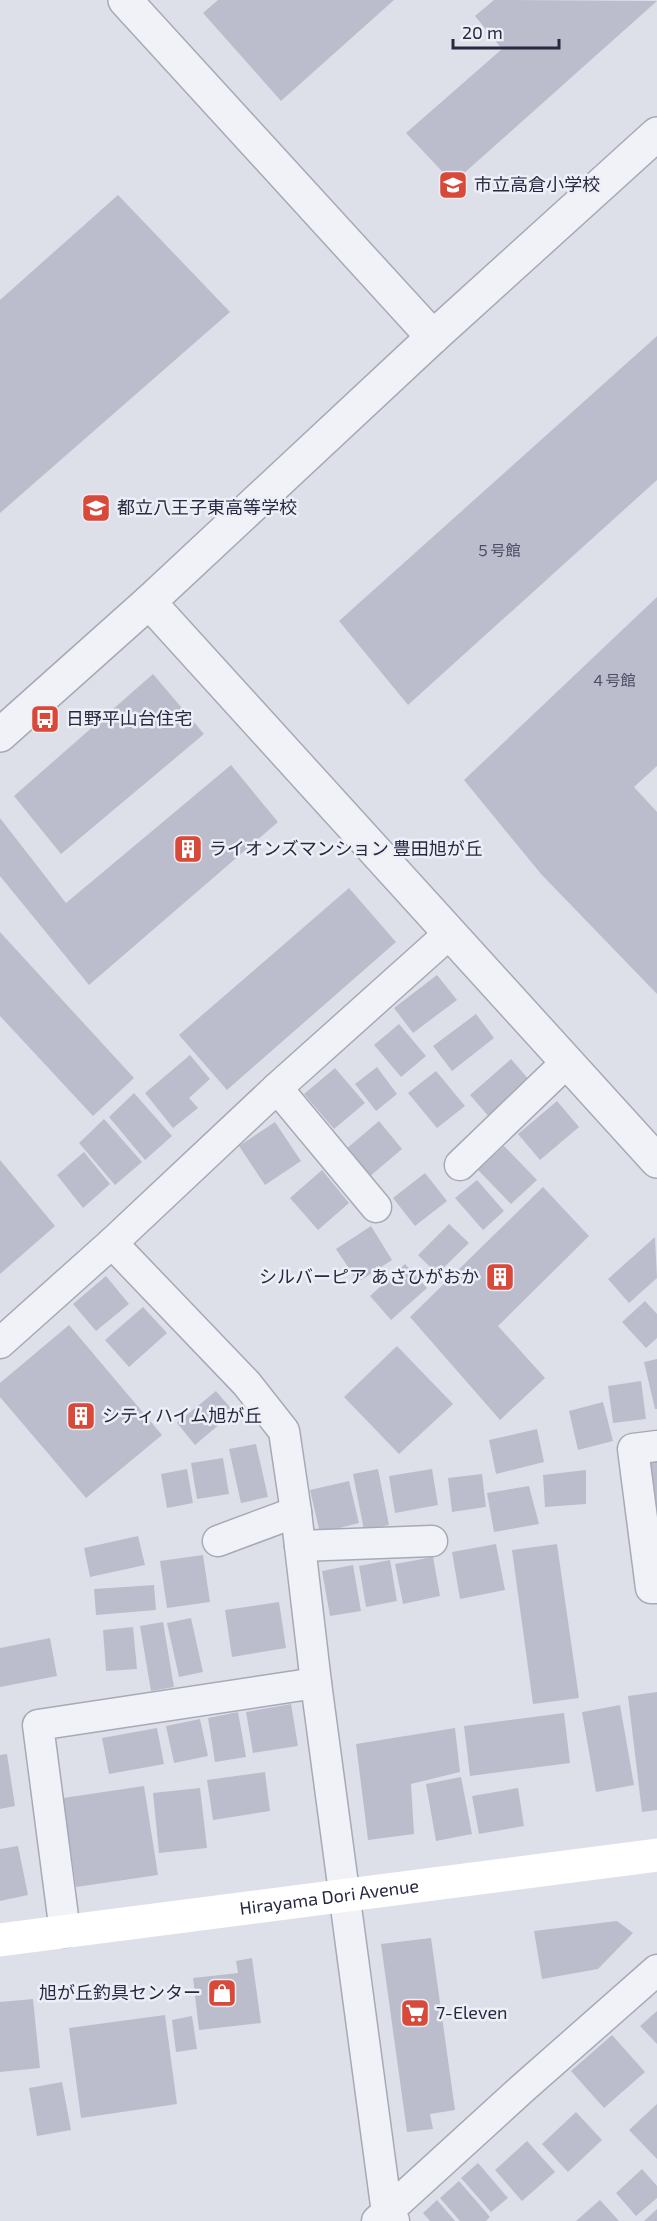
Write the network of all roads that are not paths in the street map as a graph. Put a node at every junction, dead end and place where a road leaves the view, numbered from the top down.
1 (124, 0) edge
2 (657, 134) edge
3 (434, 337) junction
4 (150, 602) junction
5 (0, 735) edge
6 (450, 933) junction
7 (567, 1062) junction
8 (278, 1088) junction
9 (657, 1161) edge
10 (460, 1165) dead end
11 (376, 1207) dead end
12 (112, 1243) junction
13 (0, 1343) edge
14 (657, 1446) edge
15 (296, 1512) junction
16 (218, 1541) dead end
17 (432, 1541) dead end
18 (300, 1546) junction
19 (657, 1588) edge
20 (316, 1683) junction
21 (657, 1855) edge
22 (346, 1896) junction
23 (65, 1932) junction
24 (0, 1940) edge
25 (657, 1970) edge
26 (386, 2218) edge

1 - 3 street
2 - 3 street
3 - 4 street
4 - 5 street
4 - 6 street
6 - 7 street
6 - 8 street
7 - 9 street
7 - 10 street
8 - 11 street
8 - 12 street
12 - 13 street
12 - 15 street
14 - 19 street
15 - 16 street
15 - 18 street
17 - 18 street
18 - 20 street
20 - 22 street
20 - 23 street
21 - 22 main road, Hirayama Dori Avenue
22 - 23 main road, Hirayama Dori Avenue
22 - 26 street
23 - 24 main road, Hirayama Dori Avenue
25 - 26 street

